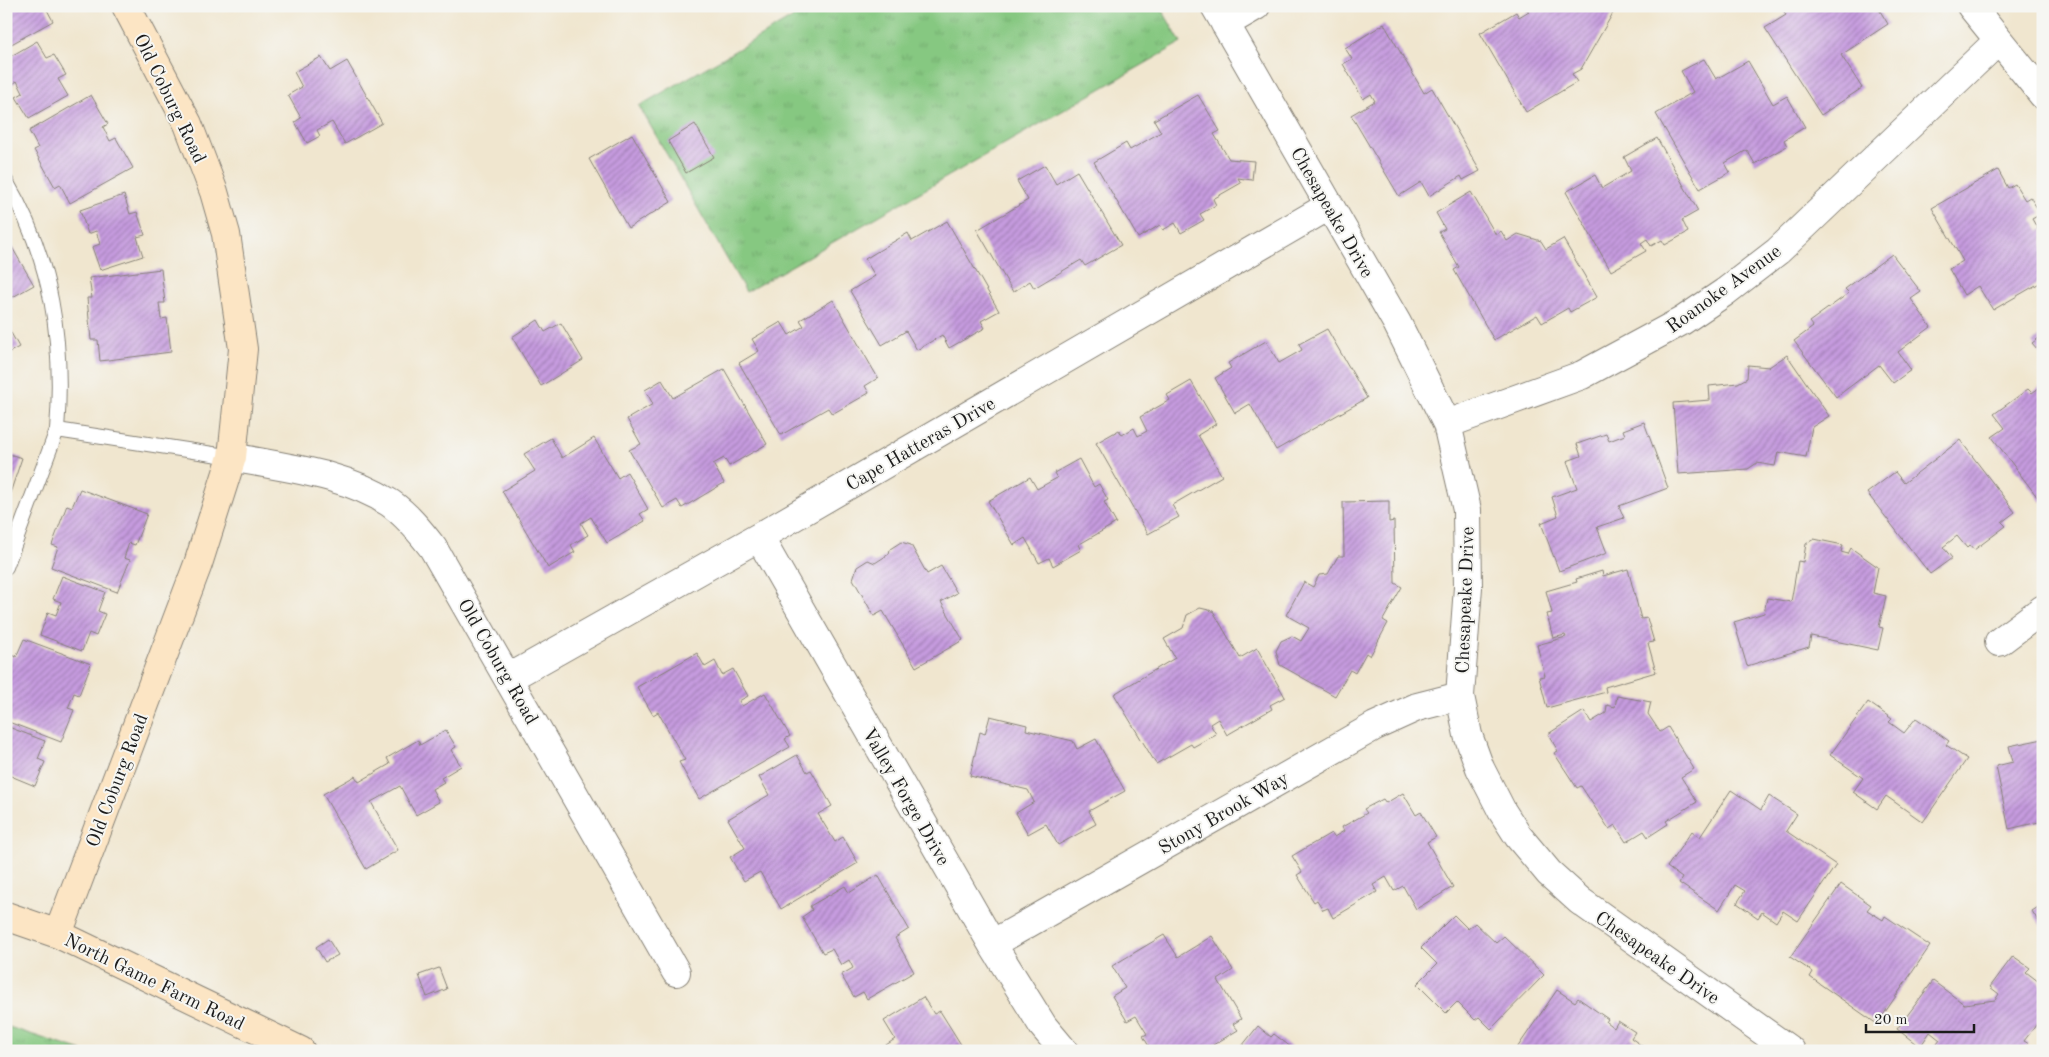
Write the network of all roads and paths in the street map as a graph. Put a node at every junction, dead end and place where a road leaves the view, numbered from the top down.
1 (126, 6) edge
2 (1256, 6) edge
3 (1971, 6) edge
4 (1220, 15) edge
5 (1998, 41) junction
6 (2043, 96) edge
7 (6, 181) edge
8 (1329, 206) junction
9 (1448, 424) junction
10 (57, 430) junction
11 (232, 457) junction
12 (759, 537) junction
13 (6, 567) edge
14 (2043, 608) edge
15 (1999, 642) dead end
16 (509, 678) junction
17 (1460, 696) junction
18 (6, 916) edge
19 (58, 934) junction
20 (992, 944) junction
21 (676, 972) dead end
22 (301, 1051) edge
23 (1064, 1051) edge
24 (1791, 1051) edge

1 - 11 street, Old Coburg Road
2 - 4 street
3 - 5 street
4 - 8 street, Chesapeake Drive
5 - 6 street
5 - 9 street, Roanoke Avenue
7 - 10 lane
8 - 9 street, Chesapeake Drive
8 - 12 street, Cape Hatteras Drive
9 - 17 street, Chesapeake Drive
10 - 11 lane
10 - 13 lane
11 - 16 street, Old Coburg Road
11 - 19 street, Old Coburg Road
12 - 16 street, Cape Hatteras Drive
12 - 20 street, Valley Forge Drive
14 - 15 street
16 - 21 street, Old Coburg Road
17 - 20 street, Stony Brook Way
17 - 24 street, Chesapeake Drive
18 - 19 street, North Game Farm Road
19 - 22 street, North Game Farm Road
20 - 23 street, Valley Forge Drive

